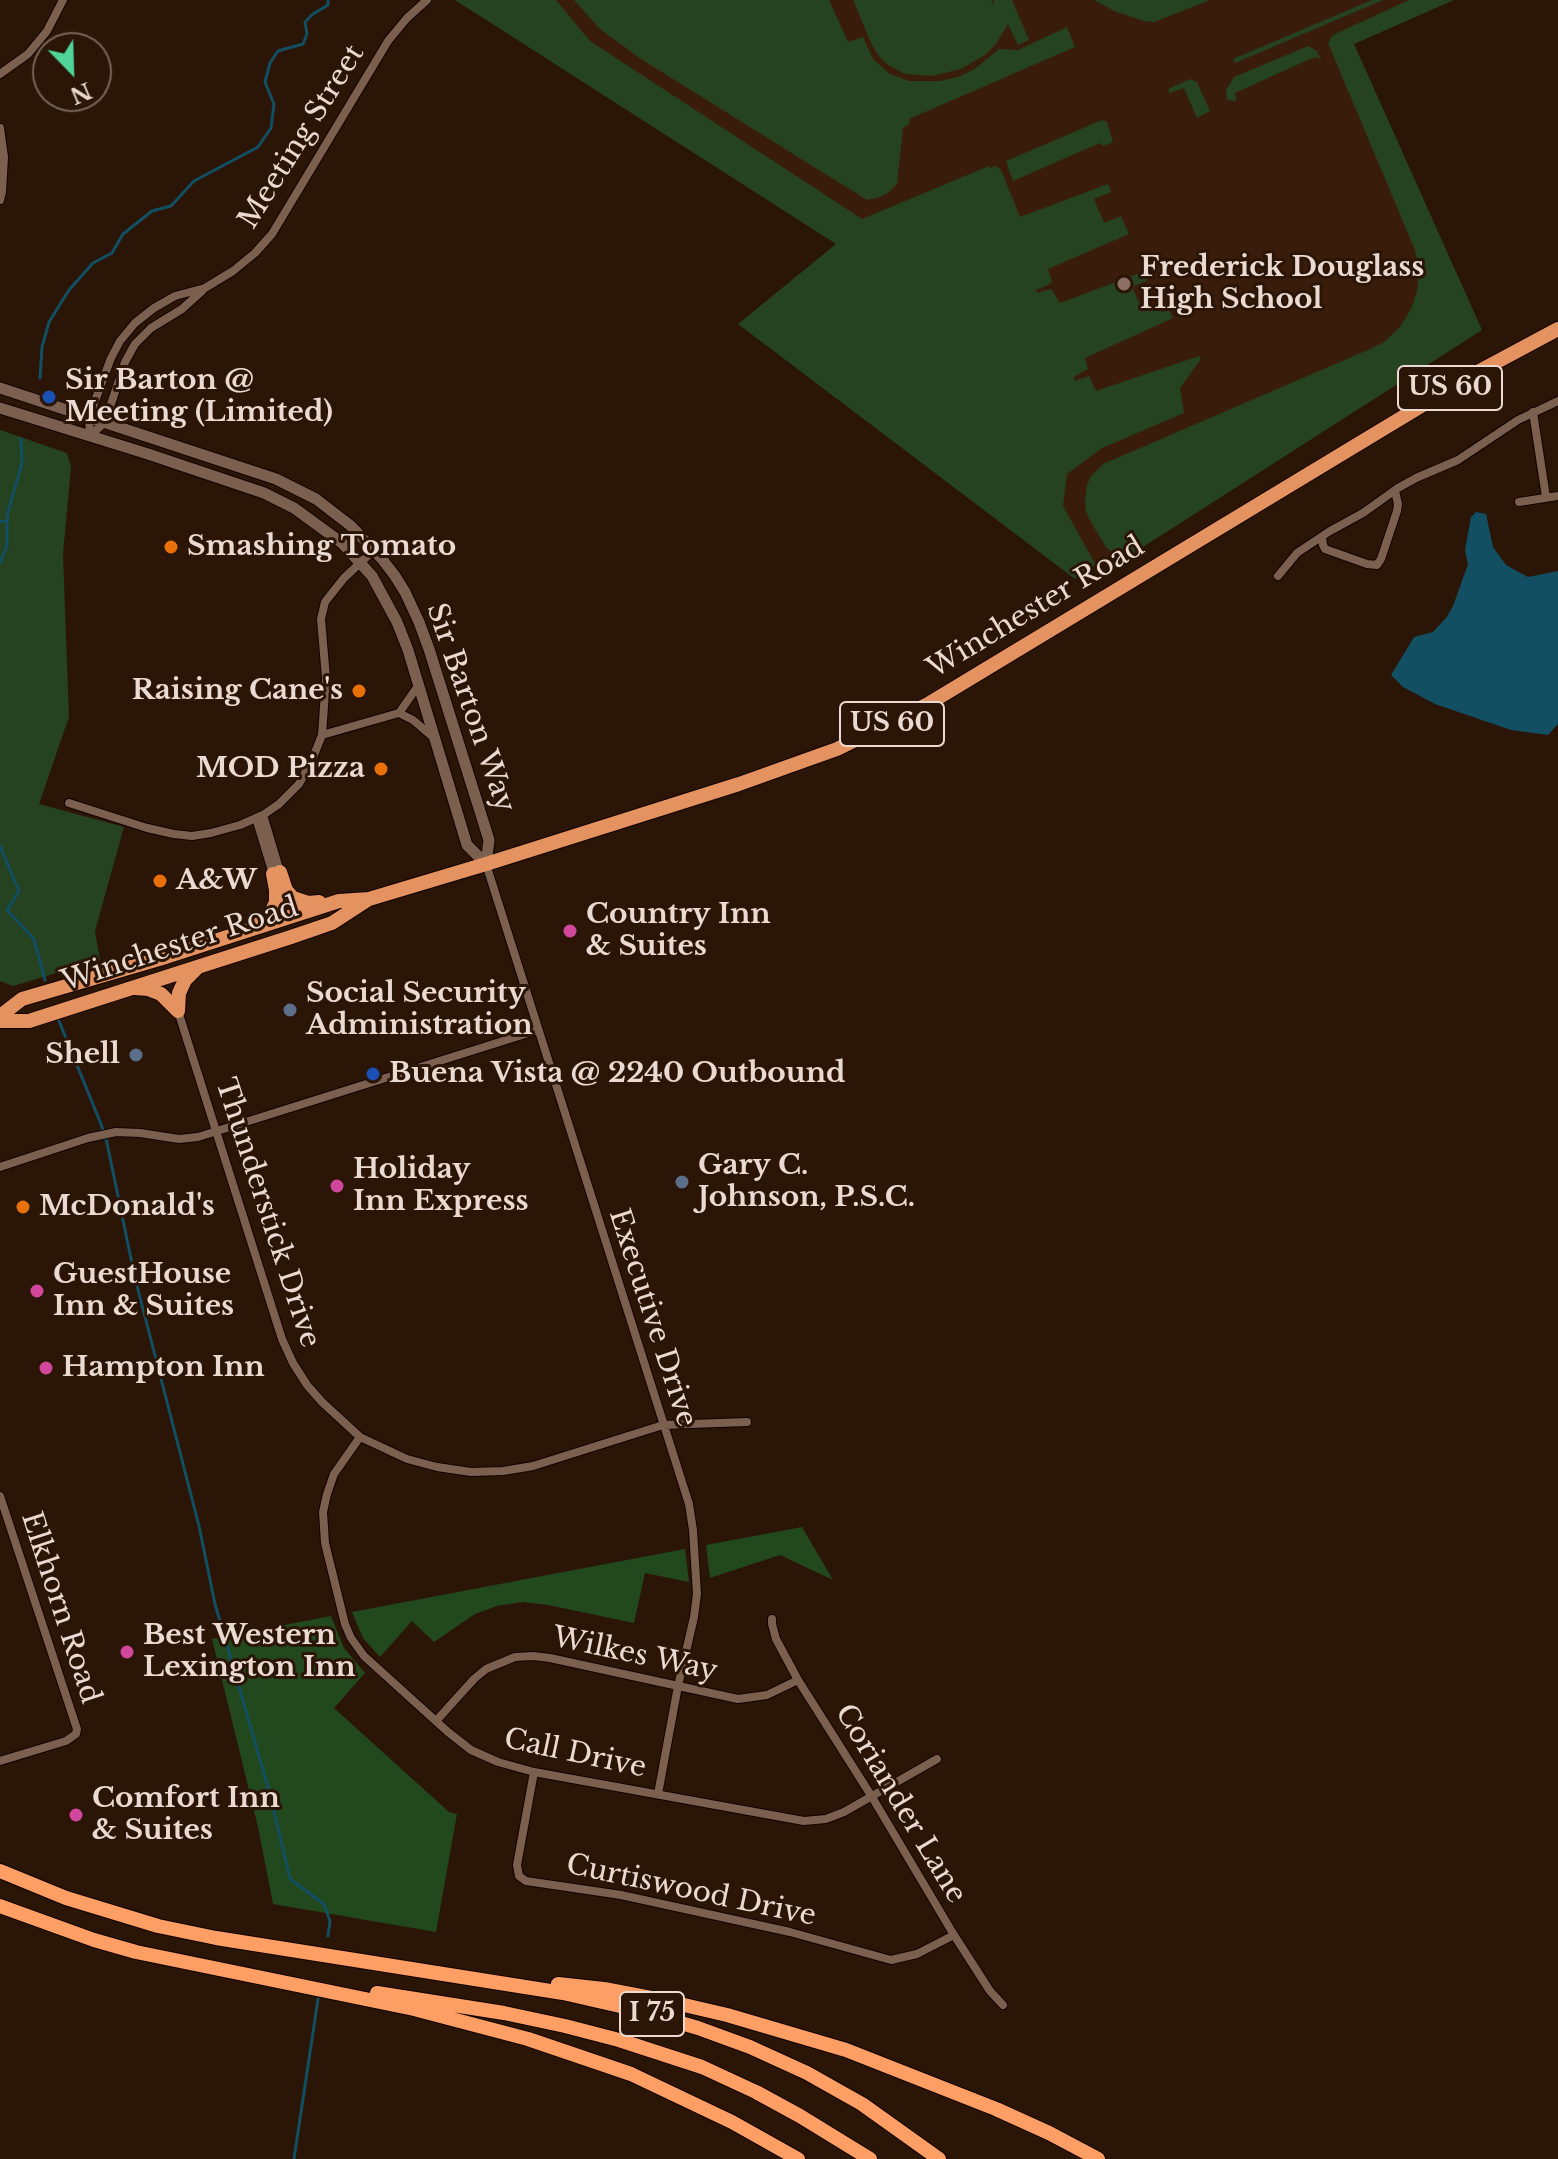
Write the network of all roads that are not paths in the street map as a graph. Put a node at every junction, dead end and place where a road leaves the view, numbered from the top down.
1 (63, 0) edge
2 (427, 0) edge
3 (0, 74) edge
4 (0, 128) edge
5 (0, 200) edge
6 (205, 288) junction
7 (1558, 329) edge
8 (0, 388) edge
9 (1558, 401) edge
10 (0, 408) edge
11 (1533, 412) junction
12 (89, 417) junction
13 (105, 422) junction
14 (90, 436) junction
15 (1395, 491) junction
16 (1558, 496) edge
17 (1546, 497) junction
18 (1519, 502) dead end
19 (1322, 537) junction
20 (374, 550) junction
21 (361, 563) junction
22 (1278, 576) dead end
23 (418, 686) junction
24 (399, 713) junction
25 (322, 735) junction
26 (435, 739) junction
27 (69, 803) dead end
28 (259, 817) junction
29 (486, 864) junction
30 (276, 873) junction
31 (369, 899) junction
32 (339, 901) junction
33 (252, 929) junction
34 (199, 966) junction
35 (132, 988) junction
36 (178, 1011) junction
37 (0, 1018) edge
38 (538, 1030) junction
39 (216, 1132) junction
40 (0, 1167) edge
41 (747, 1422) dead end
42 (663, 1425) junction
43 (360, 1437) junction
44 (0, 1496) edge
45 (772, 1619) dead end
46 (798, 1680) junction
47 (678, 1686) junction
48 (436, 1721) junction
49 (937, 1759) dead end
50 (0, 1761) edge
51 (534, 1772) junction
52 (658, 1794) junction
53 (872, 1797) junction
54 (0, 1871) edge
55 (0, 1906) edge
56 (954, 1935) junction
57 (333, 1957) junction
58 (273, 1980) junction
59 (1003, 2005) dead end
60 (798, 2159) edge
61 (870, 2159) edge
62 (939, 2159) edge
63 (1098, 2159) edge

1 - 3 street
2 - 6 street, Meeting Street
4 - 5 street
6 - 12 street, Meeting Street
6 - 13 street, Meeting Street
7 - 29 highway, Winchester Road / US 60
8 - 12 main road, Sir Barton Way
9 - 11 street
10 - 14 main road, Sir Barton Way
11 - 15 street
11 - 17 street
12 - 13 main road, Sir Barton Way
12 - 14 street, Meeting Street
13 - 14 street, Meeting Street
13 - 20 main road, Sir Barton Way
14 - 21 main road, Sir Barton Way
15 - 19 street
15 - 19 street
16 - 17 street
17 - 18 street
19 - 22 street
20 - 21 street
20 - 29 main road, Sir Barton Way
21 - 23 main road, Sir Barton Way
21 - 25 street
23 - 24 street
23 - 26 main road, Sir Barton Way
24 - 25 street
24 - 26 street
25 - 28 street
26 - 29 main road, Sir Barton Way
27 - 28 street
28 - 30 street
29 - 31 highway, Winchester Road / US 60
29 - 38 street, Executive Drive
30 - 32 highway
30 - 33 highway
31 - 32 highway, Winchester Road / US 60
31 - 34 highway, Winchester Road / US 60
32 - 33 highway, Winchester Road / US 60
33 - 37 highway, Winchester Road / US 60
34 - 35 highway, Winchester Road / US 60
34 - 36 highway
35 - 36 highway
35 - 37 highway, Winchester Road / US 60
36 - 39 street, Thunderstick Drive
38 - 39 street
38 - 42 street, Executive Drive
39 - 40 street
39 - 43 street, Thunderstick Drive
41 - 42 street, Thunderstick Drive
42 - 43 street, Thunderstick Drive
42 - 47 street, Executive Drive
43 - 48 street, Call Drive
44 - 50 street, Elkhorn Road
45 - 46 street, Coriander Lane
46 - 47 street, Wilkes Way
46 - 53 street, Coriander Lane
47 - 48 street, Wilkes Way
47 - 52 street, Executive Drive
48 - 51 street, Call Drive
49 - 53 street, Call Drive
51 - 52 street, Call Drive
51 - 56 street, Curtiswood Drive
52 - 53 street, Call Drive
53 - 56 street, Coriander Lane
54 - 57 highway, I 75
55 - 58 highway, I 75
56 - 59 street, Coriander Lane
57 - 62 highway, I 75
57 - 63 highway
58 - 60 highway
58 - 61 highway, I 75

